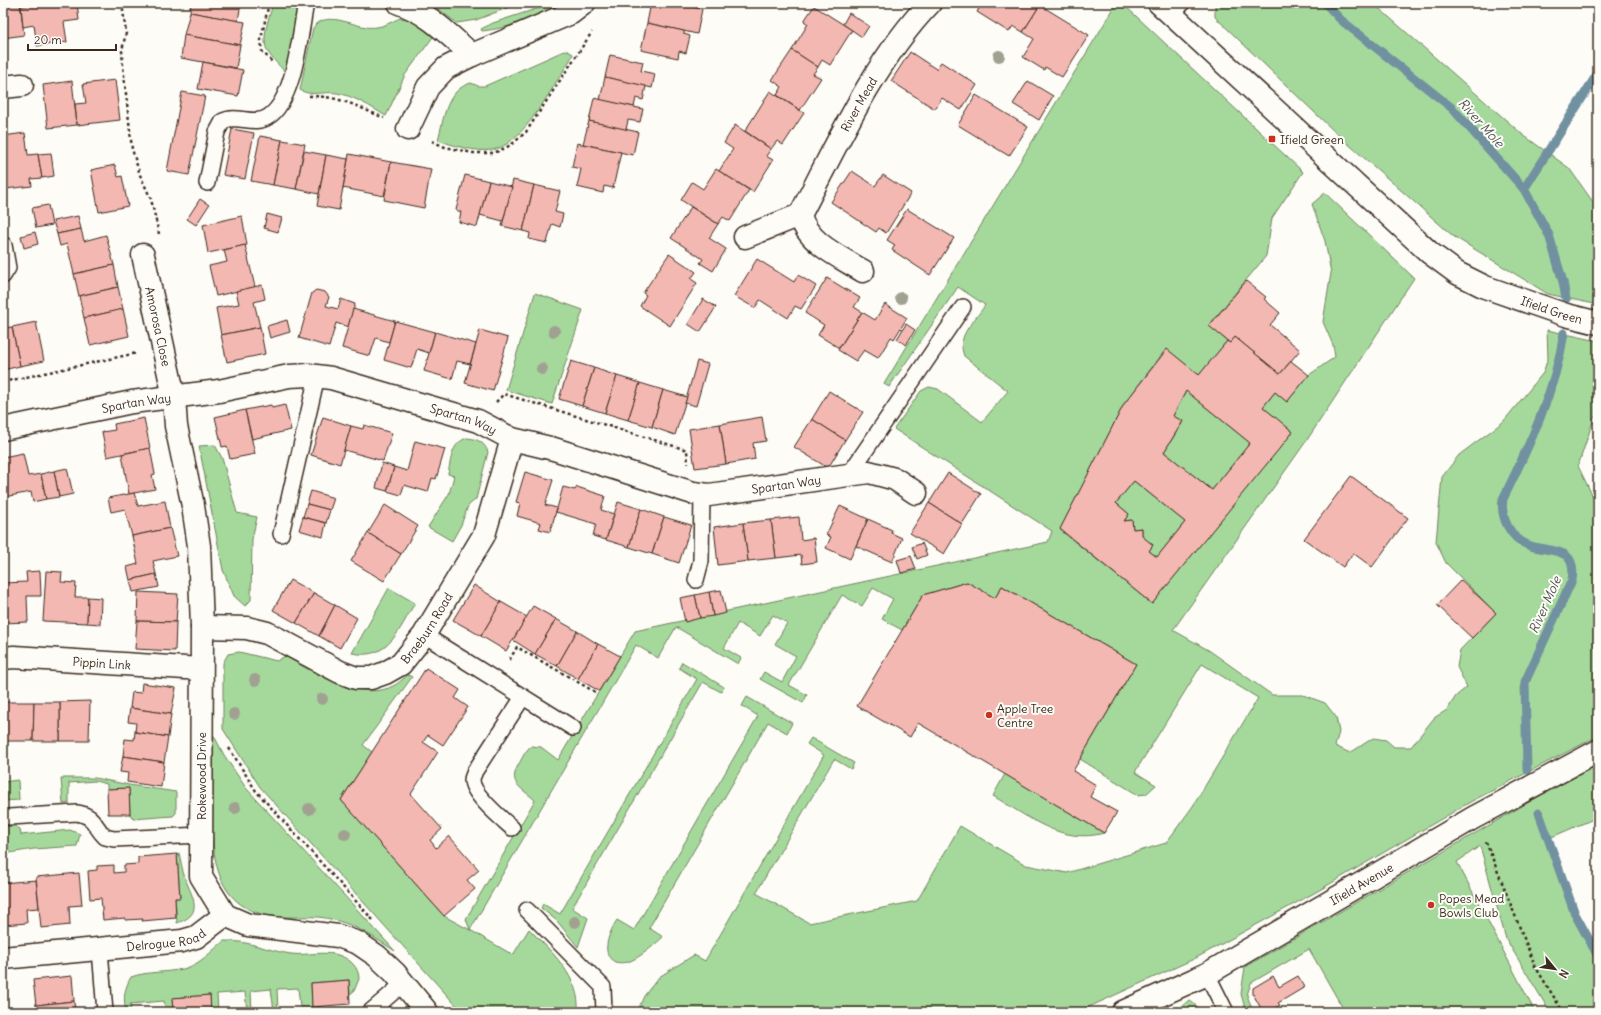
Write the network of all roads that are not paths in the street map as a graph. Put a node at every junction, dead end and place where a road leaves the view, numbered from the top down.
1 (306, 3) edge
2 (399, 3) edge
3 (584, 3) edge
4 (930, 3) edge
5 (1171, 7) edge
6 (472, 55) junction
7 (408, 129) dead end
8 (207, 183) dead end
9 (800, 215) junction
10 (745, 237) dead end
11 (4, 245) dead end
12 (144, 255) road end
13 (864, 271) dead end
14 (3, 276) edge
15 (963, 307) dead end
16 (1598, 323) edge
17 (317, 376) junction
18 (174, 397) junction
19 (3, 429) edge
20 (512, 439) junction
21 (850, 473) junction
22 (916, 493) dead end
23 (697, 494) junction
24 (281, 534) dead end
25 (696, 580) dead end
26 (202, 627) junction
27 (424, 635) junction
28 (3, 658) edge
29 (202, 669) junction
30 (523, 697) junction
31 (573, 728) dead end
32 (1598, 751) edge
33 (9, 817) dead end
34 (512, 828) dead end
35 (202, 834) junction
36 (527, 910) dead end
37 (225, 915) junction
38 (100, 950) junction
39 (3, 958) edge
40 (1207, 974) junction
41 (404, 983) junction
42 (105, 1012) edge
43 (370, 1012) edge
44 (427, 1012) edge
45 (604, 1012) edge
46 (1123, 1012) edge
47 (1226, 1012) edge

1 - 8 lane
2 - 6 street
3 - 6 street
4 - 9 street, River Mead
5 - 16 street, Ifield Green
6 - 7 street
9 - 10 street
9 - 13 street
11 - 14 lane
12 - 18 street, Amorosa Close
15 - 21 lane
17 - 18 street, Spartan Way
17 - 20 street, Spartan Way
17 - 24 lane
18 - 19 street, Spartan Way
18 - 26 street, Rokewood Drive
20 - 23 street, Spartan Way
20 - 27 street, Braeburn Road
21 - 22 street, Spartan Way
21 - 23 street, Spartan Way
23 - 25 lane
26 - 27 street, Braeburn Road
26 - 29 street, Rokewood Drive
27 - 30 lane
28 - 29 street, Pippin Link
29 - 35 street, Rokewood Drive
30 - 31 lane
30 - 34 lane
32 - 40 street, Ifield Avenue
33 - 35 lane
35 - 37 street, Rokewood Drive
36 - 45 lane
37 - 38 street, Delrogue Road
37 - 41 street
38 - 39 street, Delrogue Road
38 - 42 lane
40 - 46 street, Ifield Avenue
40 - 47 lane
41 - 43 lane
41 - 44 street

